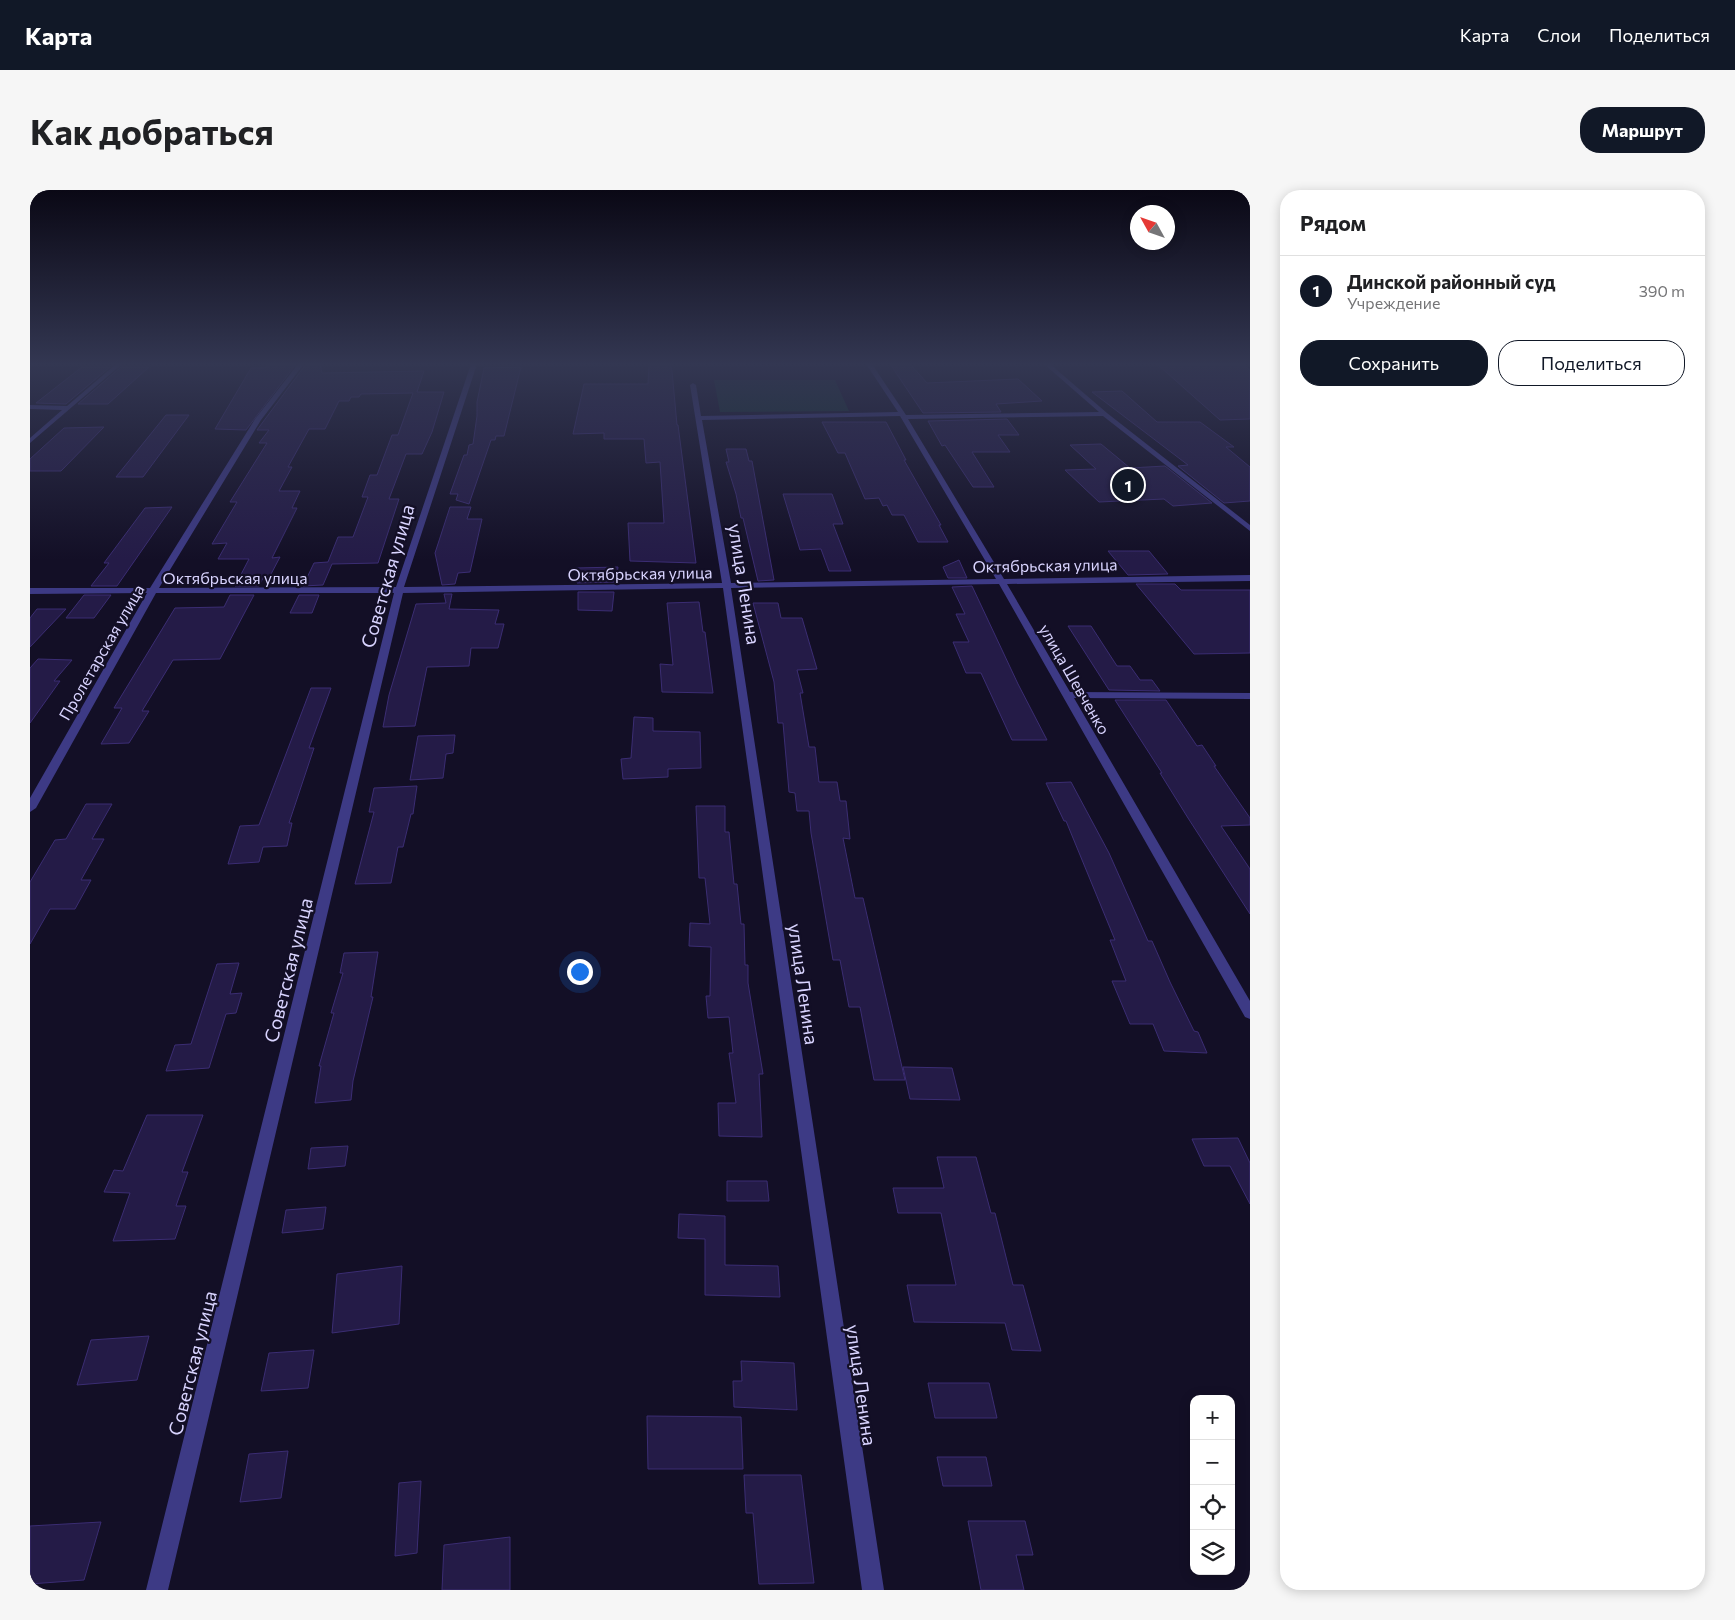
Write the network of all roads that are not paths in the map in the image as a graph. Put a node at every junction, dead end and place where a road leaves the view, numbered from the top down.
1 (43, 429) edge
2 (252, 429) edge
3 (452, 429) edge
4 (701, 429) edge
5 (911, 429) edge
6 (1124, 429) edge
7 (30, 441) edge
8 (1250, 529) edge
9 (1250, 578) edge
10 (1001, 581) junction
11 (727, 586) junction
12 (399, 590) junction
13 (30, 591) edge
14 (152, 592) junction
15 (1066, 695) junction
16 (1250, 696) edge
17 (30, 808) edge
18 (1250, 1014) edge
19 (157, 1590) edge
20 (873, 1590) edge

1 - 7 street
2 - 14 street, Пролетарская улица
3 - 12 street, Советская улица
4 - 11 street, улица Ленина
5 - 10 street, улица Шевченко
6 - 8 street
9 - 10 street, Октябрьская улица
10 - 11 street, Октябрьская улица
10 - 15 street, улица Шевченко
11 - 12 street, Октябрьская улица
11 - 20 street, улица Ленина
12 - 14 street, Октябрьская улица
12 - 19 street, Советская улица
13 - 14 street, Октябрьская улица
14 - 17 street, Пролетарская улица
15 - 16 street
15 - 18 street, улица Шевченко

